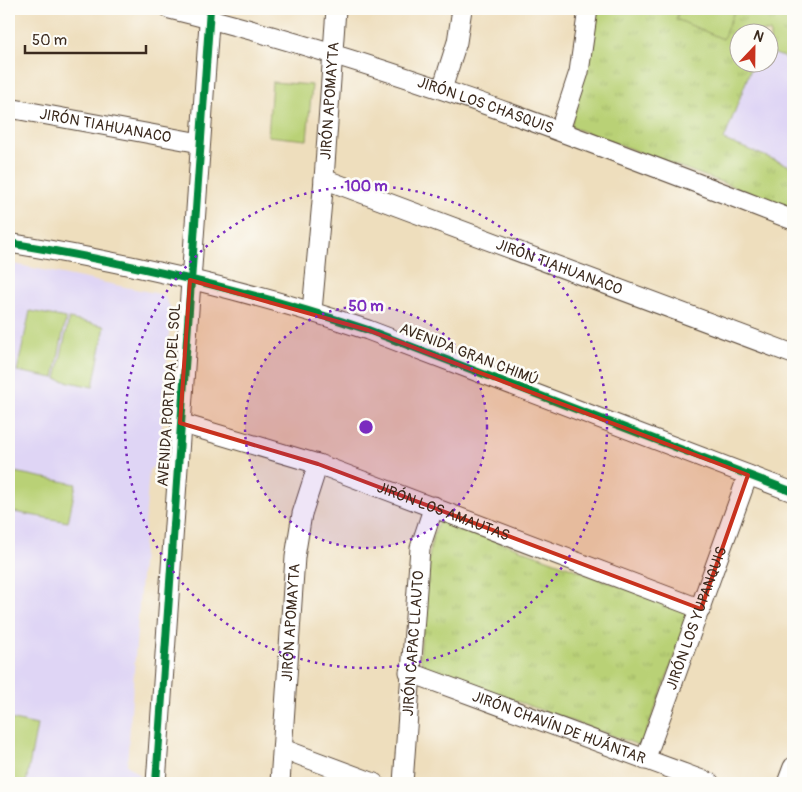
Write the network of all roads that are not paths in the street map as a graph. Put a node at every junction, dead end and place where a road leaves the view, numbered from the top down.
1 (170, 9) edge
2 (336, 9) edge
3 (462, 9) edge
4 (588, 9) edge
5 (210, 14) edge
6 (333, 54) junction
7 (442, 89) junction
8 (9, 108) edge
9 (560, 130) junction
10 (200, 143) junction
11 (324, 179) junction
12 (793, 220) edge
13 (9, 243) edge
14 (190, 280) junction
15 (312, 311) junction
16 (793, 354) edge
17 (180, 423) junction
18 (318, 464) junction
19 (748, 476) junction
20 (793, 492) edge
21 (434, 506) junction
22 (701, 610) junction
23 (409, 672) junction
24 (283, 749) junction
25 (645, 760) junction
26 (793, 767) edge
27 (156, 783) edge
28 (280, 783) edge
29 (374, 783) edge
30 (403, 783) edge
31 (710, 783) edge
32 (787, 783) edge

1 - 5 street, JIRÓN LOS CHASQUIS
2 - 6 street, JIRÓN APOMAYTA
3 - 7 street
4 - 9 street
5 - 6 street, JIRÓN LOS CHASQUIS
5 - 10 street, AVENIDA PORTADA DEL SOL
6 - 7 street, JIRÓN LOS CHASQUIS
6 - 11 street, JIRÓN APOMAYTA
7 - 9 street, JIRÓN LOS CHASQUIS
8 - 10 street, JIRÓN TIAHUANACO
9 - 12 street, JIRÓN LOS CHASQUIS
10 - 14 street, AVENIDA PORTADA DEL SOL
11 - 15 street, JIRÓN APOMAYTA
11 - 16 street, JIRÓN TIAHUANACO
13 - 14 street, AVENIDA GRAN CHIMÚ
14 - 15 street, AVENIDA GRAN CHIMÚ
14 - 17 street, AVENIDA PORTADA DEL SOL
15 - 19 street, AVENIDA GRAN CHIMÚ
17 - 18 street, JIRÓN LOS AMAUTAS
17 - 27 street, AVENIDA PORTADA DEL SOL
18 - 21 street, JIRÓN LOS AMAUTAS
18 - 24 street, JIRÓN APOMAYTA
19 - 20 street, AVENIDA GRAN CHIMÚ
19 - 22 street, JIRÓN LOS YUPANQUIS
21 - 22 street, JIRÓN LOS AMAUTAS
21 - 23 street, JIRÓN CAPAC LLAUTO
22 - 25 street, JIRÓN LOS YUPANQUIS
23 - 25 street, JIRÓN CHAVÍN DE HUÁNTAR
23 - 30 street, JIRÓN CAPAC LLAUTO
24 - 28 street, JIRÓN APOMAYTA
24 - 29 street
25 - 31 street, JIRÓN CHAVÍN DE HUÁNTAR
26 - 32 street

